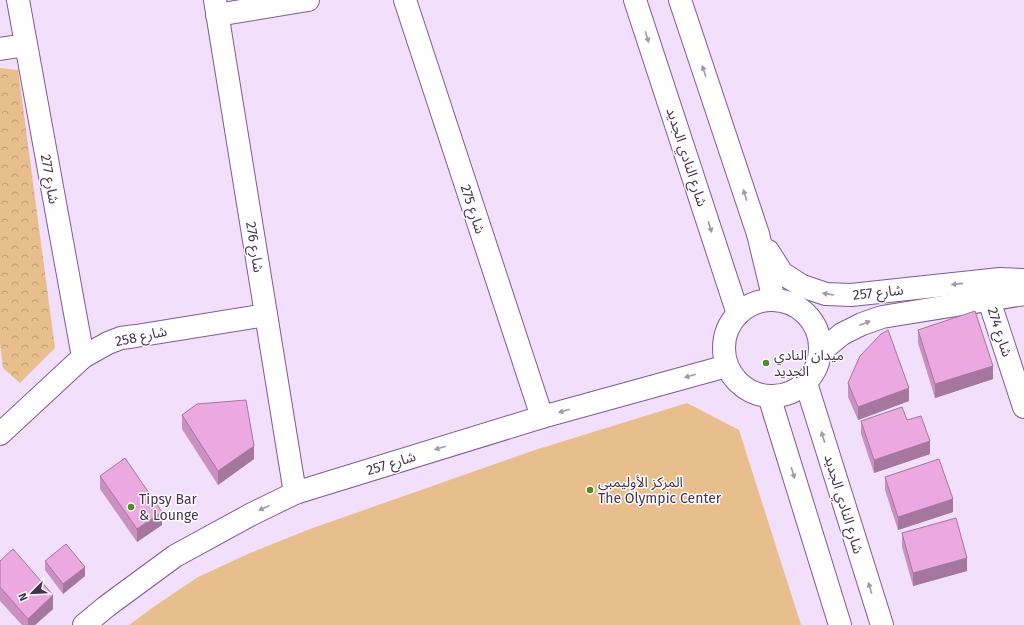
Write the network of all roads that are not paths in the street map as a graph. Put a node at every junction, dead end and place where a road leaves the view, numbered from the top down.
1 (18, 0) edge
2 (308, 0) edge
3 (405, 0) edge
4 (635, 0) edge
5 (680, 0) edge
6 (216, 8) edge
7 (26, 45) junction
8 (0, 49) edge
9 (758, 234) junction
10 (1024, 280) edge
11 (986, 291) junction
12 (1024, 294) edge
13 (774, 300) junction
14 (738, 314) junction
15 (266, 315) junction
16 (820, 352) junction
17 (83, 357) junction
18 (727, 366) junction
19 (806, 383) junction
20 (769, 396) junction
21 (1024, 406) edge
22 (542, 417) junction
23 (1, 425) edge
24 (296, 493) junction
25 (84, 625) edge
26 (840, 625) edge
27 (882, 625) edge

1 - 7 street, شارع 277
2 - 6 street
3 - 22 street, شارع 275
4 -> 14 street, شارع النادي الجديد
9 -> 5 street
6 - 15 street, شارع 276
7 - 8 street
7 - 17 street, شارع 277
11 -> 9 street, شارع 257
9 - 13 street
10 - 11 street, شارع 257
11 - 12 street, شارع 257
16 -> 11 street, شارع 257
11 - 21 street, شارع 274
13 - 14 street
13 - 16 street
14 - 18 street
15 - 17 street, شارع 258
15 - 24 street, شارع 276
16 - 19 street
17 - 23 street, شارع 258
18 - 20 street
18 -> 22 street, شارع 257
19 - 20 street
27 -> 19 street, شارع النادي الجديد
20 -> 26 street
22 -> 24 street, شارع 257
24 -> 25 street, شارع 257

